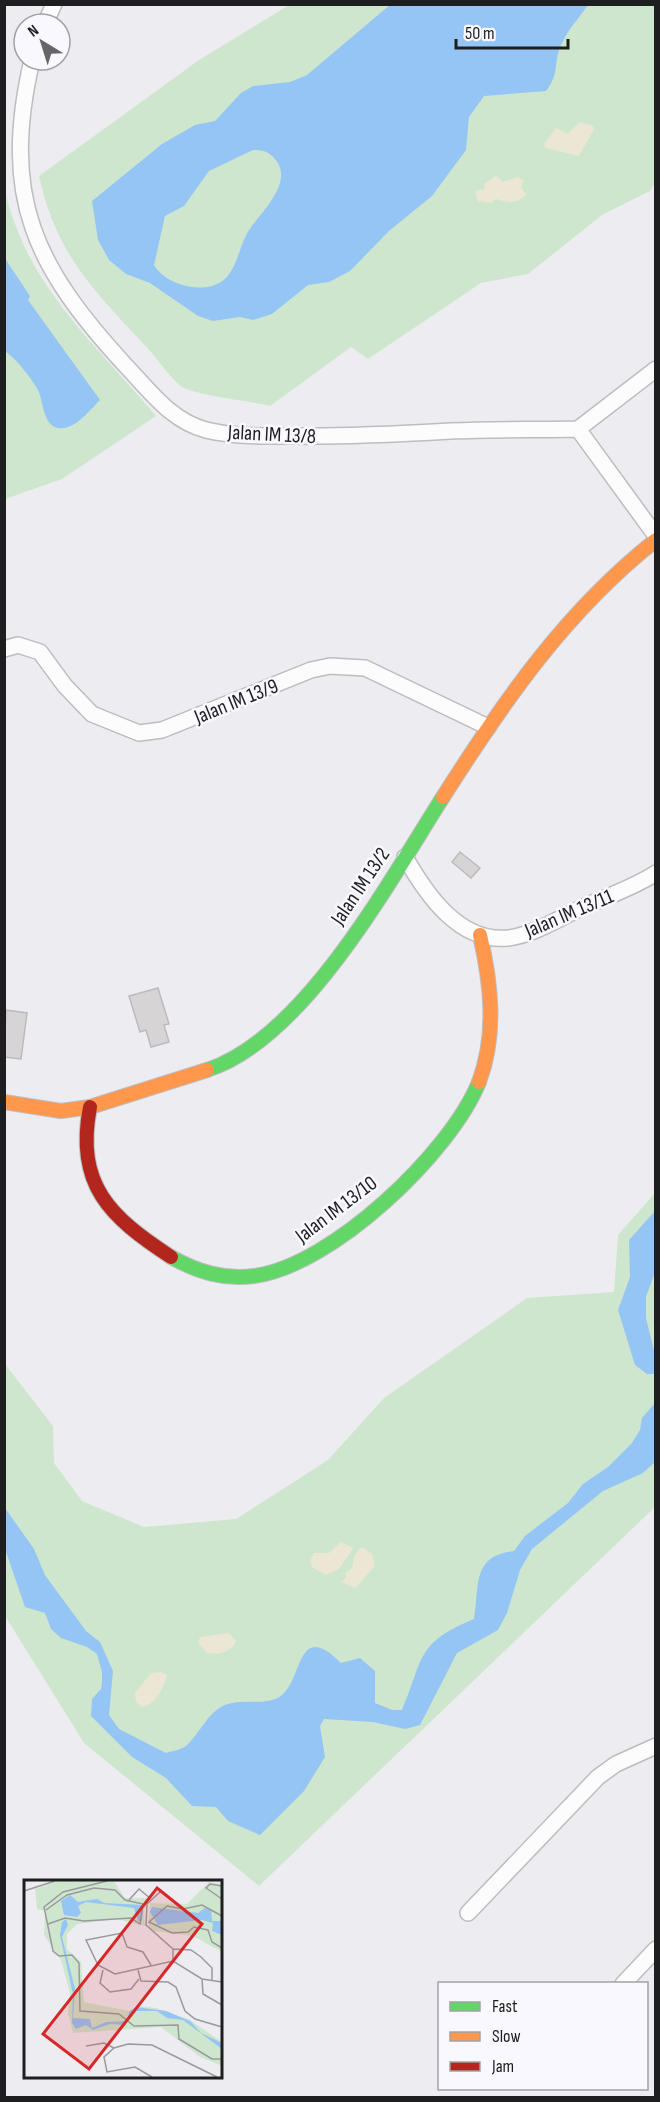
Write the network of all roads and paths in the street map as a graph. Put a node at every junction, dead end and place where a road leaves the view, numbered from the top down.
1 (30, 72) edge
2 (656, 369) edge
3 (578, 429) junction
4 (656, 538) edge
5 (4, 649) edge
6 (488, 727) junction
7 (405, 857) junction
8 (656, 873) edge
9 (480, 935) junction
10 (4, 1102) edge
11 (90, 1107) junction
12 (656, 1746) edge
13 (468, 1913) dead end
14 (656, 1948) edge
15 (624, 1982) edge

1 - 3 street, Jalan IM 13/8
2 - 3 street
3 - 4 street
4 - 6 street, Jalan IM 13/2
5 - 6 street, Jalan IM 13/9
6 - 7 street, Jalan IM 13/2
7 - 9 street, Jalan IM 13/11
7 - 11 street, Jalan IM 13/2
8 - 9 street, Jalan IM 13/11
9 - 11 street, Jalan IM 13/10
10 - 11 street, Jalan IM 13/2
12 - 13 street
14 - 15 street

